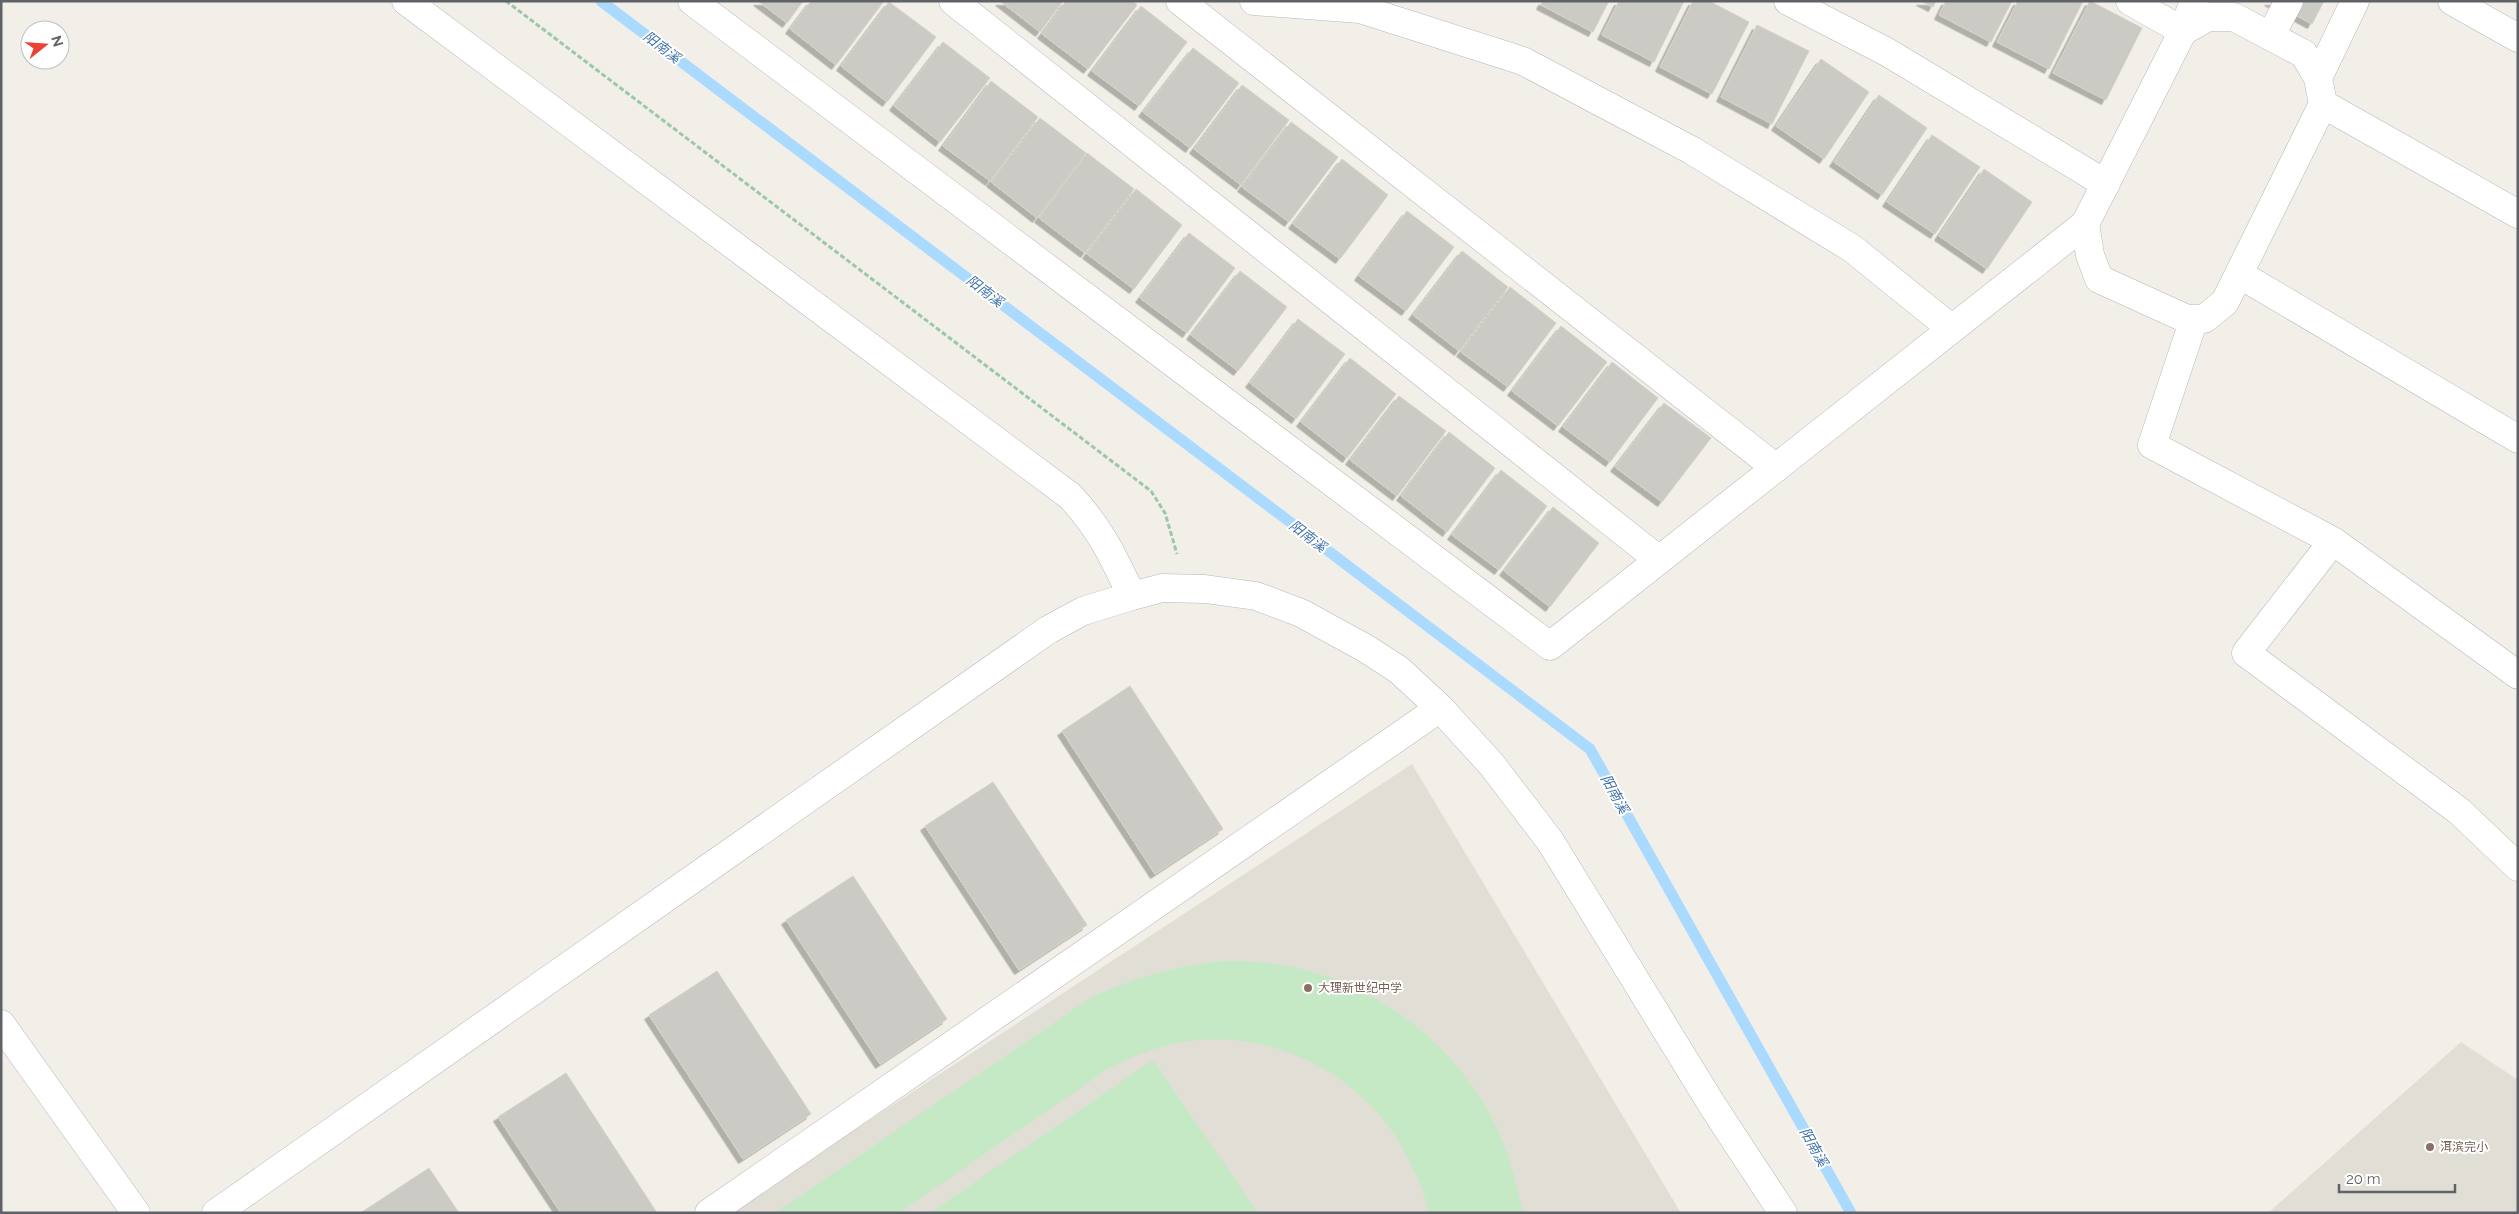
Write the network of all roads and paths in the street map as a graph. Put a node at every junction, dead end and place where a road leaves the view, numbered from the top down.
1 (406, 1) edge
2 (506, 1) edge
3 (953, 1) edge
4 (1180, 1) edge
5 (1254, 1) edge
6 (1788, 1) edge
7 (2130, 1) edge
8 (2194, 1) edge
9 (2289, 1) edge
10 (2355, 1) edge
11 (2452, 1) edge
12 (705, 5) edge
13 (2183, 31) junction
14 (2271, 35) junction
15 (2518, 38) edge
16 (2321, 91) junction
17 (2106, 184) junction
18 (2518, 214) edge
19 (2085, 224) junction
20 (2239, 274) junction
21 (2194, 319) junction
22 (1952, 328) junction
23 (2518, 438) edge
24 (1776, 468) junction
25 (2333, 542) junction
26 (1659, 560) junction
27 (1188, 588) junction
28 (1132, 596) junction
29 (2518, 675) edge
30 (1440, 708) junction
31 (2518, 867) edge
32 (1, 1024) edge
33 (136, 1213) edge
34 (216, 1213) edge
35 (709, 1213) edge
36 (1782, 1213) edge

1 - 28 street
2 - 27 path
3 - 26 street
4 - 24 street
5 - 22 street
6 - 17 street
7 - 13 street
8 - 13 street
9 - 14 street
10 - 16 street
11 - 15 street
12 - 26 street
13 - 14 street
13 - 17 street
14 - 16 street
16 - 18 street
16 - 20 street
17 - 19 street
19 - 21 street
19 - 22 street
20 - 21 street
20 - 23 street
21 - 25 street
22 - 24 street
24 - 26 street
25 - 29 street
25 - 31 street
27 - 28 street
27 - 30 street
28 - 34 street
30 - 35 street
30 - 36 street
32 - 33 street

